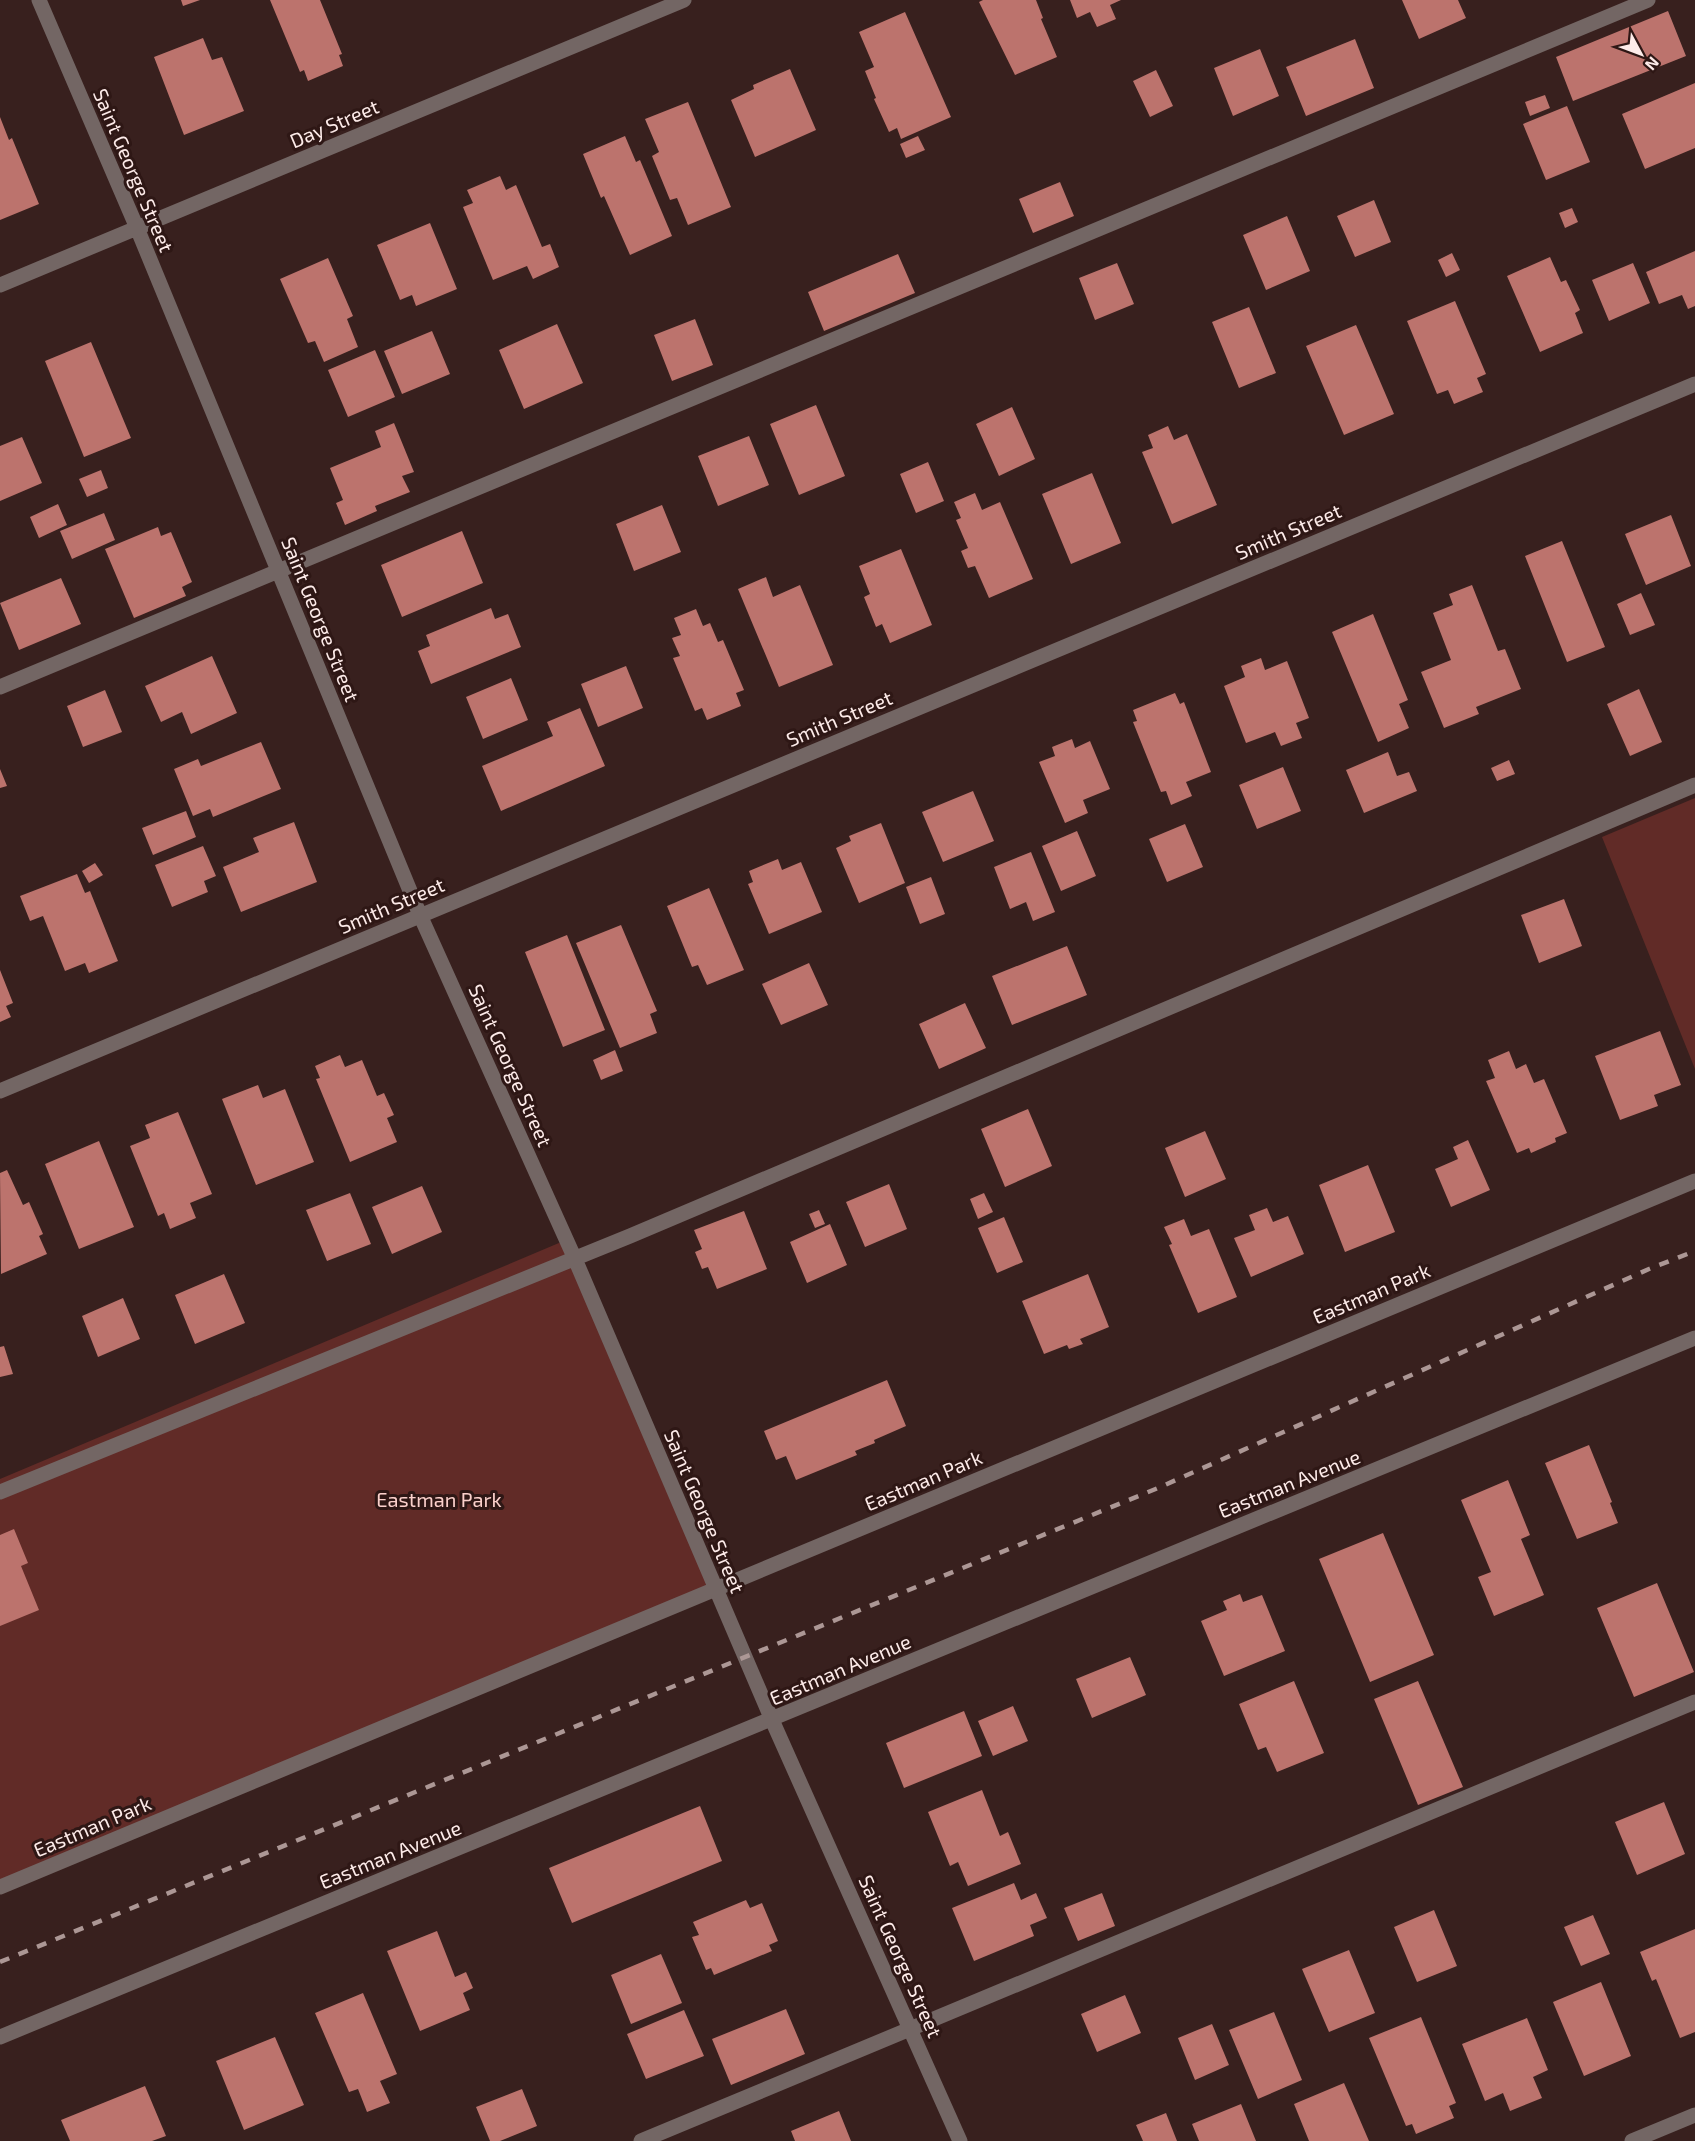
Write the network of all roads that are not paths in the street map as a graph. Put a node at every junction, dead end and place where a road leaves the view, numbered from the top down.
1 (39, 0) edge
2 (684, 0) edge
3 (1648, 0) edge
4 (137, 228) junction
5 (0, 285) edge
6 (1695, 384) edge
7 (278, 571) junction
8 (0, 687) edge
9 (1695, 785) edge
10 (420, 915) junction
11 (0, 1090) edge
12 (1695, 1181) edge
13 (575, 1259) junction
14 (1695, 1338) edge
15 (0, 1492) edge
16 (716, 1589) junction
17 (1695, 1702) edge
18 (772, 1720) junction
19 (0, 1887) edge
20 (911, 2030) junction
21 (0, 2037) edge
22 (1695, 2115) edge
23 (641, 2141) edge
24 (960, 2141) edge
25 (1632, 2141) edge

1 - 4 street, Saint George Street
2 - 4 street, Day Street
3 - 7 street
4 - 5 street, Day Street
4 - 7 street, Saint George Street
6 - 10 street, Smith Street
7 - 8 street
7 - 10 street, Saint George Street
9 - 13 street
10 - 11 street, Smith Street
10 - 13 street, Saint George Street
12 - 16 street, Eastman Park
13 - 15 street
13 - 16 street, Saint George Street
14 - 18 street, Eastman Avenue
16 - 18 street, Saint George Street
16 - 19 street, Eastman Park
17 - 20 street
18 - 20 street, Saint George Street
18 - 21 street, Eastman Avenue
20 - 23 street
20 - 24 street, Saint George Street
22 - 25 street

